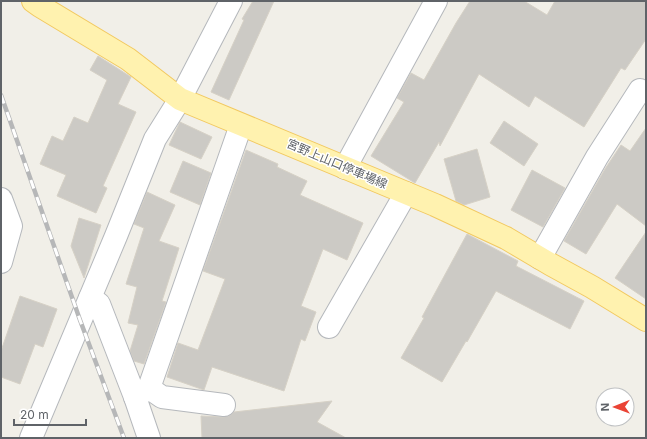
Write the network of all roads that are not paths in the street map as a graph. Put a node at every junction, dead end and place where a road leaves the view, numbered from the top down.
1 (33, 1) edge
2 (231, 1) edge
3 (436, 1) edge
4 (640, 90) dead end
5 (180, 99) junction
6 (241, 125) junction
7 (345, 168) junction
8 (406, 193) junction
9 (1, 199) edge
10 (6, 224) edge
11 (540, 258) junction
12 (1, 262) edge
13 (90, 298) junction
14 (646, 320) edge
15 (329, 327) dead end
16 (142, 392) junction
17 (224, 405) dead end
18 (31, 438) edge
19 (149, 438) edge

1 - 5 main road, 宮野上山口停車場線
2 - 5 street
3 - 7 street
4 - 11 street
5 - 6 main road, 宮野上山口停車場線
5 - 13 street
6 - 7 main road, 宮野上山口停車場線
6 - 16 street
7 - 8 main road, 宮野上山口停車場線
8 - 11 main road, 宮野上山口停車場線
8 - 15 street
9 - 10 street
10 - 12 street
11 - 14 main road, 宮野上山口停車場線
13 - 16 street
13 - 18 street
16 - 17 street
16 - 19 street

